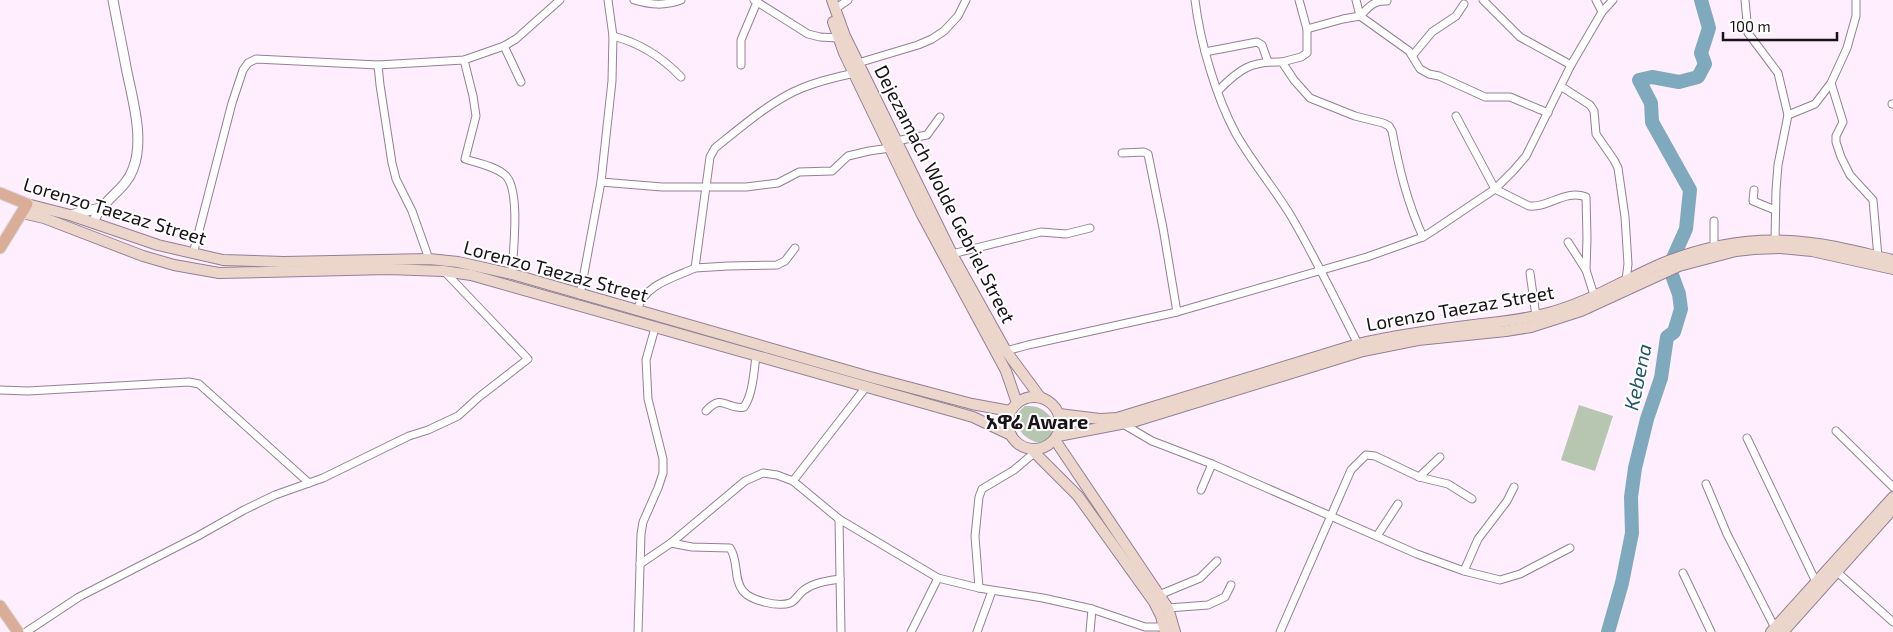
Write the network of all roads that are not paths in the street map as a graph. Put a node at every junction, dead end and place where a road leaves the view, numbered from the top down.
1 (113, 0) edge
2 (560, 0) edge
3 (608, 0) edge
4 (634, 0) edge
5 (681, 0) edge
6 (826, 0) edge
7 (848, 0) edge
8 (966, 0) edge
9 (1195, 0) edge
10 (1299, 0) edge
11 (1356, 0) edge
12 (1483, 0) edge
13 (1596, 0) edge
14 (1613, 0) edge
15 (1745, 0) edge
16 (1856, 0) edge
17 (756, 1) edge
18 (1387, 1) edge
19 (834, 4) edge
20 (1464, 4) dead end
21 (1602, 12) junction
22 (1360, 16) junction
23 (1307, 30) junction
24 (613, 36) junction
25 (838, 38) junction
26 (504, 46) junction
27 (1205, 52) junction
28 (1413, 55) junction
29 (464, 60) junction
30 (1268, 62) junction
31 (1282, 62) junction
32 (378, 65) junction
33 (741, 65) dead end
34 (1571, 65) junction
35 (856, 68) junction
36 (681, 77) dead end
37 (521, 82) dead end
38 (1831, 83) junction
39 (1562, 87) junction
40 (1218, 91) junction
41 (1548, 114) junction
42 (1788, 115) junction
43 (1456, 116) dead end
44 (940, 117) dead end
45 (893, 145) junction
46 (1122, 153) dead end
47 (601, 182) junction
48 (707, 187) junction
49 (1495, 188) junction
50 (1754, 190) dead end
51 (0, 193) edge
52 (25, 208) junction
53 (100, 208) junction
54 (1776, 210) junction
55 (70, 216) junction
56 (1714, 221) dead end
57 (93, 223) junction
58 (1090, 228) dead end
59 (1422, 237) junction
60 (1775, 240) junction
61 (1568, 242) dead end
62 (0, 248) edge
63 (796, 248) dead end
64 (1714, 248) junction
65 (193, 254) junction
66 (952, 254) junction
67 (1696, 256) junction
68 (1878, 257) junction
69 (1864, 258) junction
70 (429, 259) junction
71 (1893, 260) edge
72 (695, 268) junction
73 (1893, 269) edge
74 (1320, 270) junction
75 (1586, 270) junction
76 (443, 271) junction
77 (1530, 273) dead end
78 (512, 274) junction
79 (1638, 279) junction
80 (1626, 280) junction
81 (580, 295) junction
82 (1594, 295) junction
83 (636, 311) junction
84 (1177, 312) junction
85 (1536, 316) junction
86 (695, 327) junction
87 (655, 328) junction
88 (692, 338) junction
89 (1358, 344) junction
90 (1006, 351) junction
91 (756, 356) junction
92 (1328, 357) junction
93 (866, 387) junction
94 (0, 390) edge
95 (1040, 397) junction
96 (1014, 407) junction
97 (706, 411) dead end
98 (1059, 414) junction
99 (1123, 424) junction
100 (1836, 431) dead end
101 (1011, 435) junction
102 (1056, 438) junction
103 (1747, 438) dead end
104 (1032, 451) junction
105 (1440, 457) dead end
106 (1212, 464) junction
107 (1419, 477) junction
108 (793, 481) junction
109 (309, 482) junction
110 (1706, 484) dead end
111 (1514, 487) dead end
112 (1893, 487) edge
113 (1201, 490) dead end
114 (1893, 497) edge
115 (1472, 500) dead end
116 (1398, 504) dead end
117 (1893, 508) edge
118 (1332, 516) junction
119 (839, 519) junction
120 (1377, 536) junction
121 (671, 543) junction
122 (1570, 548) dead end
123 (1217, 561) dead end
124 (640, 564) junction
125 (1464, 571) junction
126 (1836, 571) junction
127 (1683, 573) dead end
128 (938, 578) junction
129 (840, 579) junction
130 (1816, 582) junction
131 (1231, 585) dead end
132 (978, 588) junction
133 (992, 591) junction
134 (1159, 595) junction
135 (0, 606) edge
136 (1168, 608) junction
137 (1092, 609) junction
138 (1893, 621) edge
139 (1164, 629) edge
140 (1776, 631) edge
141 (18, 632) edge
142 (26, 632) edge
143 (638, 632) edge
144 (842, 632) edge
145 (911, 632) edge
146 (977, 632) edge
147 (1090, 632) edge
148 (1174, 632) edge
149 (1280, 632) edge
150 (1711, 632) edge

1 - 53 street
2 - 26 street
3 - 24 street
4 - 5 street
6 - 25 main road, Dejezamach Wolde Gebriel Street
7 - 19 street
8 - 35 street
9 - 27 street
10 - 23 street
11 - 22 street
12 - 34 street
13 - 21 street
14 - 21 street
15 - 42 street
16 - 38 street
17 - 25 street
17 - 33 street
18 - 22 street
19 - 35 main road, Dejezamach Wolde Gebriel Street
20 - 28 street
21 - 34 street
22 - 23 street
22 - 28 street
23 - 31 street
24 - 36 street
24 - 47 street
25 - 35 main road, Dejezamach Wolde Gebriel Street
26 - 29 street
26 - 37 street
27 - 30 street
27 - 40 street
28 - 41 street
29 - 32 street
29 - 78 street
30 - 31 street
30 - 40 street
31 - 59 street
32 - 65 street
32 - 70 street
34 - 39 street
35 - 45 main road, Dejezamach Wolde Gebriel Street
35 - 48 street
38 - 42 street
38 - 68 street
39 - 41 street
39 - 80 street
40 - 74 street
41 - 49 street
42 - 54 street
43 - 49 street
44 - 45 street
45 - 48 street
45 - 66 main road, Dejezamach Wolde Gebriel Street
45 - 96 main road, Dejezamach Wolde Gebriel Street
46 - 84 street
47 - 48 street
47 - 81 street
48 - 72 street
49 - 59 street
49 - 75 street
50 - 54 street
51 - 52 main road, Lorenzo Taezaz Street
52 - 55 main road, Lorenzo Taezaz Street
52 - 62 main road
52 - 76 main road, Lorenzo Taezaz Street
53 - 55 street
53 - 57 street
54 - 60 street
55 - 57 main road, Lorenzo Taezaz Street
56 - 64 street
57 - 65 main road, Lorenzo Taezaz Street
58 - 66 street
59 - 74 street
60 - 64 main road, Lorenzo Taezaz Street
60 - 69 main road, Lorenzo Taezaz Street
61 - 75 street
63 - 72 street
64 - 67 main road, Lorenzo Taezaz Street
65 - 70 main road, Lorenzo Taezaz Street
66 - 90 main road, Dejezamach Wolde Gebriel Street
67 - 69 main road
67 - 79 main road, Lorenzo Taezaz Street
68 - 69 main road, Lorenzo Taezaz Street
68 - 71 main road, Lorenzo Taezaz Street
69 - 73 main road
70 - 78 main road, Lorenzo Taezaz Street
72 - 83 street
74 - 84 street
74 - 89 street
75 - 82 street
76 - 87 main road, Lorenzo Taezaz Street
76 - 109 street
77 - 85 street
78 - 81 main road, Lorenzo Taezaz Street
79 - 80 main road, Lorenzo Taezaz Street
79 - 92 main road
80 - 82 main road, Lorenzo Taezaz Street
81 - 83 main road, Lorenzo Taezaz Street
82 - 85 main road, Lorenzo Taezaz Street
83 - 86 main road, Lorenzo Taezaz Street
84 - 90 street
85 - 89 main road, Lorenzo Taezaz Street
86 - 88 main road
86 - 96 main road, Lorenzo Taezaz Street
87 - 88 main road, Lorenzo Taezaz Street
87 - 124 street
88 - 91 main road, Lorenzo Taezaz Street
89 - 92 main road, Lorenzo Taezaz Street
90 - 95 main road, Dejezamach Wolde Gebriel Street
91 - 93 main road, Lorenzo Taezaz Street
91 - 97 street
92 - 98 main road, Lorenzo Taezaz Street
92 - 99 main road
93 - 101 main road, Lorenzo Taezaz Street
93 - 108 street
94 - 109 street
95 - 96 main road
95 - 98 main road
96 - 101 main road
98 - 102 main road
99 - 102 main road
99 - 106 street
100 - 112 street
101 - 104 main road
102 - 104 main road
102 - 134 main road
103 - 130 street
104 - 132 street
104 - 139 main road
105 - 107 street
106 - 113 street
106 - 118 street
107 - 115 street
107 - 118 street
108 - 119 street
108 - 121 street
109 - 142 street
110 - 140 street
111 - 125 street
114 - 130 main road
116 - 120 street
117 - 126 main road
118 - 120 street
118 - 149 street
119 - 128 street
119 - 129 street
120 - 125 street
121 - 124 street
121 - 129 street
122 - 125 street
123 - 134 street
124 - 143 street
126 - 138 street
126 - 140 main road
127 - 150 street
128 - 132 street
128 - 145 street
129 - 144 street
130 - 140 main road
131 - 136 street
132 - 133 street
133 - 137 street
133 - 146 street
134 - 136 main road
135 - 141 main road
136 - 148 main road
137 - 139 street
137 - 147 street

